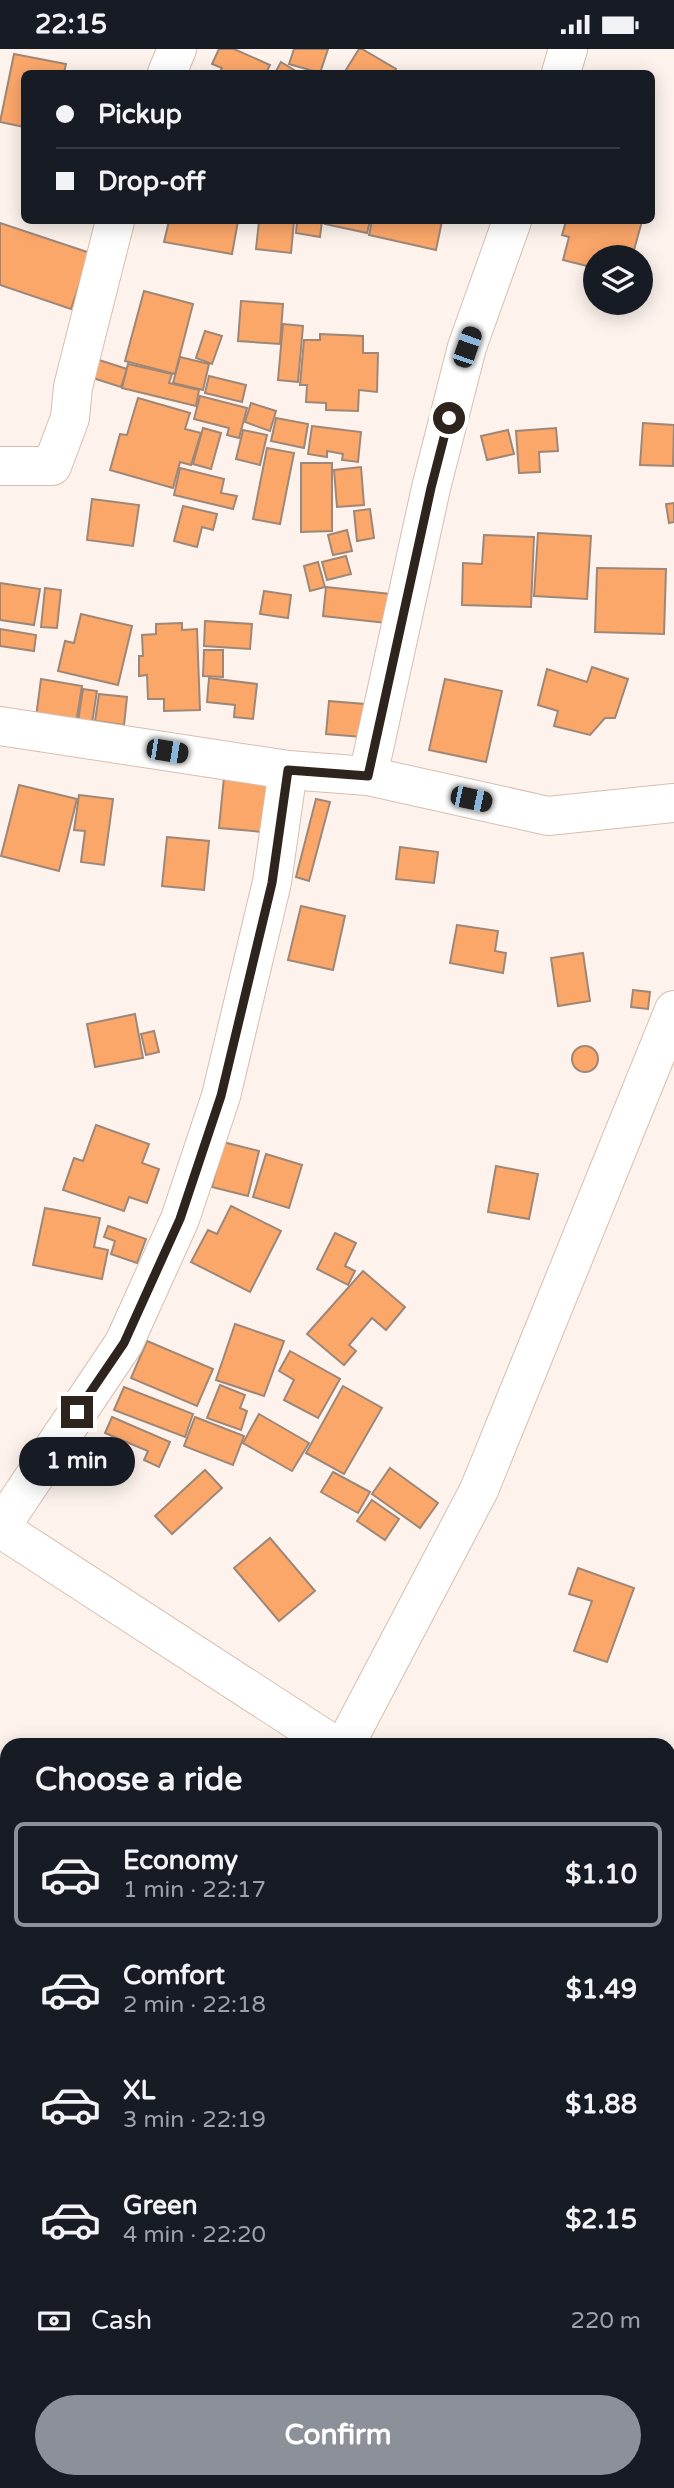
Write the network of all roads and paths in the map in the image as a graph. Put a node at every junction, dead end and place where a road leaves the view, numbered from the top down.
1 (177, 49) edge
2 (568, 49) edge
3 (168, 70) edge
4 (562, 70) edge
5 (114, 224) edge
6 (511, 224) edge
7 (0, 465) edge
8 (0, 726) edge
9 (288, 770) junction
10 (368, 776) junction
11 (674, 803) edge
12 (674, 1010) edge
13 (0, 1528) edge
14 (323, 1738) edge
15 (349, 1738) edge

1 - 3 street
2 - 4 street
5 - 7 street
6 - 10 street
8 - 9 street
9 - 10 street
9 - 13 street
10 - 11 street
12 - 15 street
13 - 14 street

